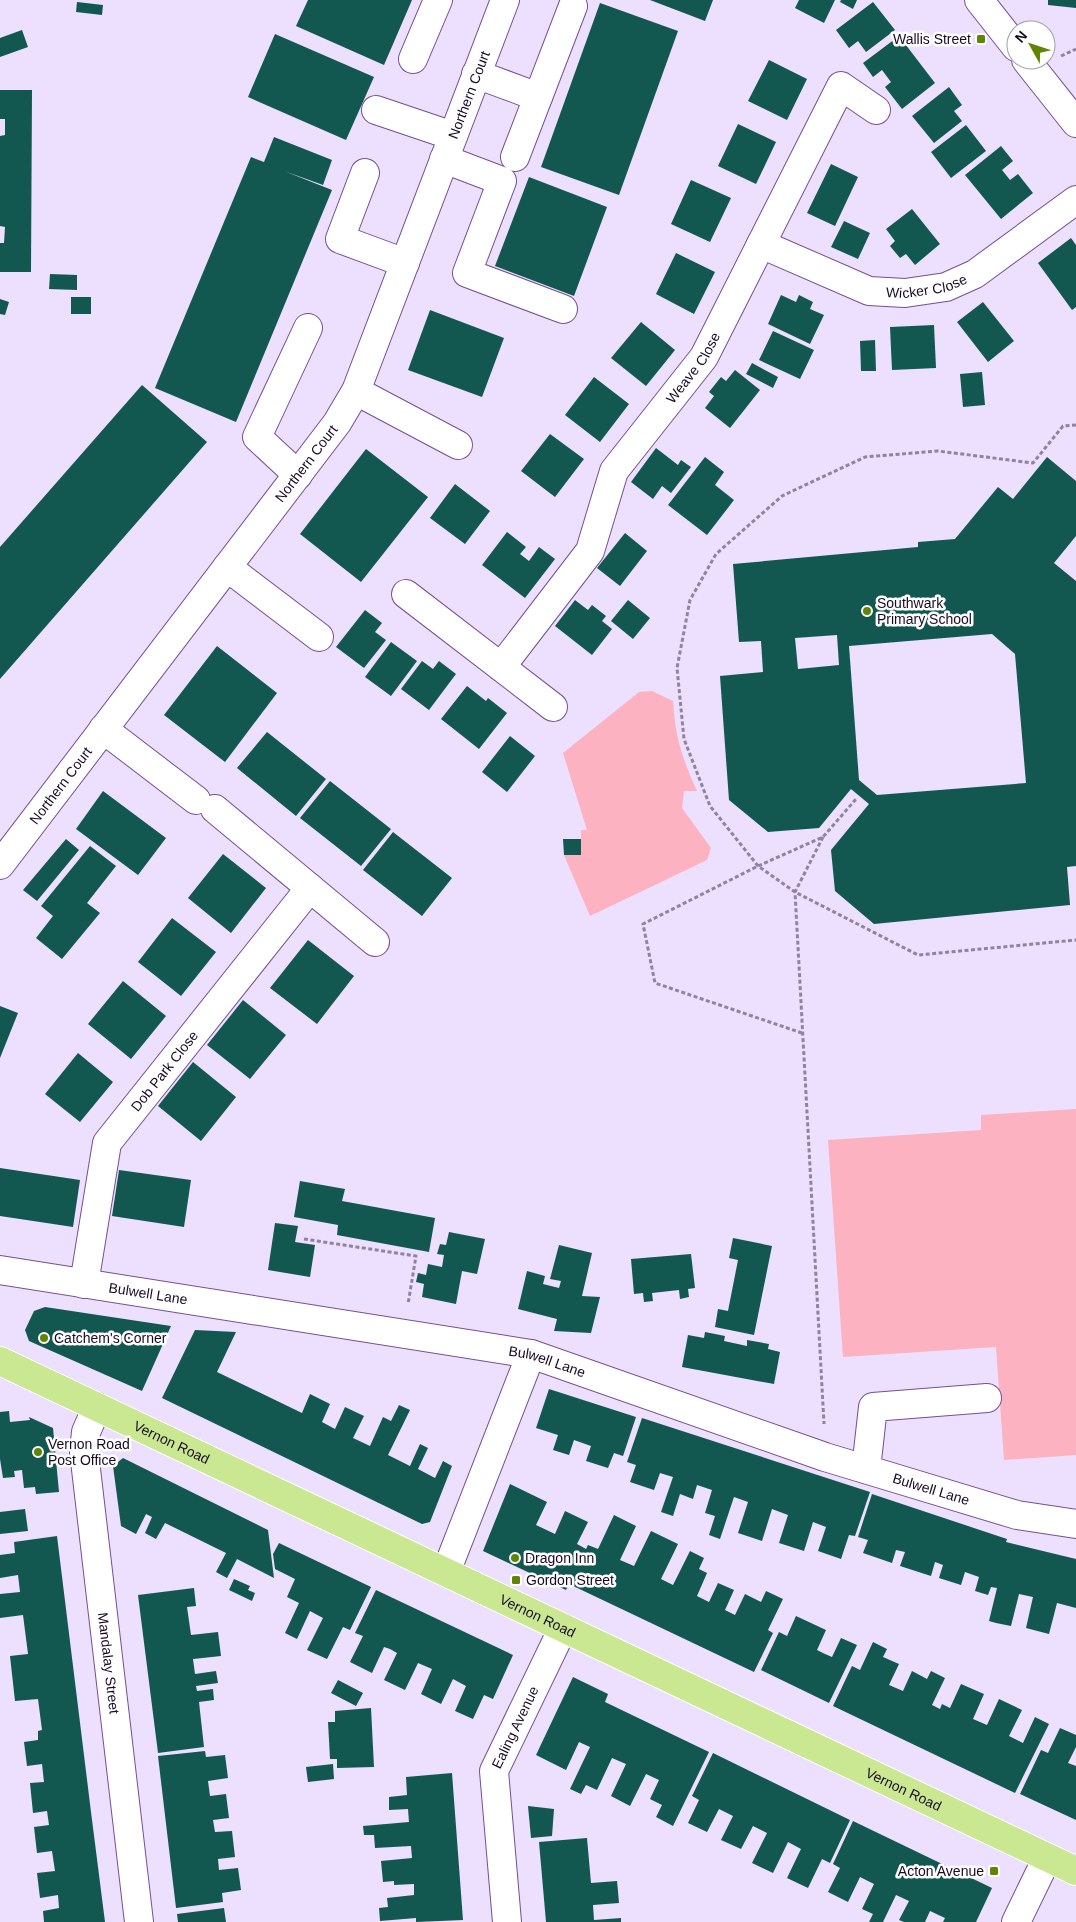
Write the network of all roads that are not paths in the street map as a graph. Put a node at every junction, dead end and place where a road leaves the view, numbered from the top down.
1 (438, 0) edge
2 (504, 0) edge
3 (979, 0) edge
4 (573, 6) dead end
5 (1006, 34) edge
6 (413, 59) dead end
7 (1034, 70) edge
8 (476, 74) junction
9 (538, 97) junction
10 (376, 110) dead end
11 (876, 110) dead end
12 (1076, 123) edge
13 (449, 147) junction
14 (516, 157) dead end
15 (365, 173) dead end
16 (1076, 200) edge
17 (761, 244) junction
18 (405, 263) junction
19 (563, 309) dead end
20 (308, 328) dead end
21 (356, 391) junction
22 (458, 444) dead end
23 (298, 475) junction
24 (227, 567) junction
25 (406, 594) dead end
26 (319, 637) dead end
27 (501, 667) junction
28 (553, 707) dead end
29 (103, 729) junction
30 (1, 861) edge
31 (310, 888) junction
32 (376, 942) dead end
33 (0, 1270) edge
34 (84, 1284) junction
35 (531, 1354) junction
36 (0, 1361) edge
37 (987, 1398) dead end
38 (97, 1407) junction
39 (866, 1470) junction
40 (1076, 1524) edge
41 (446, 1572) junction
42 (563, 1628) junction
43 (1047, 1858) junction
44 (1076, 1872) edge
45 (140, 1922) edge
46 (506, 1922) edge
47 (1016, 1922) edge

1 - 6 street
2 - 8 street, Northern Court
3 - 5 street
4 - 9 street
7 - 12 street
8 - 9 street
8 - 13 street, Northern Court
9 - 14 street
10 - 13 street
11 - 17 street, Weave Close
13 - 18 street, Northern Court
13 - 19 street
15 - 18 street
16 - 17 street, Wicker Close
17 - 27 street, Weave Close
18 - 21 street, Northern Court
20 - 23 street
21 - 22 street
21 - 23 street, Northern Court
23 - 24 street, Northern Court
24 - 26 street
24 - 29 street, Northern Court
25 - 27 street
27 - 28 street
29 - 30 street, Northern Court
29 - 31 street
31 - 32 street
31 - 34 street, Dob Park Close
33 - 34 street, Bulwell Lane
34 - 35 street, Bulwell Lane
35 - 39 street, Bulwell Lane
35 - 41 street
36 - 38 main road, Vernon Road
37 - 39 street
38 - 41 main road, Vernon Road
38 - 45 street, Mandalay Street
39 - 40 street, Bulwell Lane
41 - 42 main road, Vernon Road
42 - 43 main road, Vernon Road
42 - 46 street, Ealing Avenue
43 - 44 main road, Vernon Road
43 - 47 street

